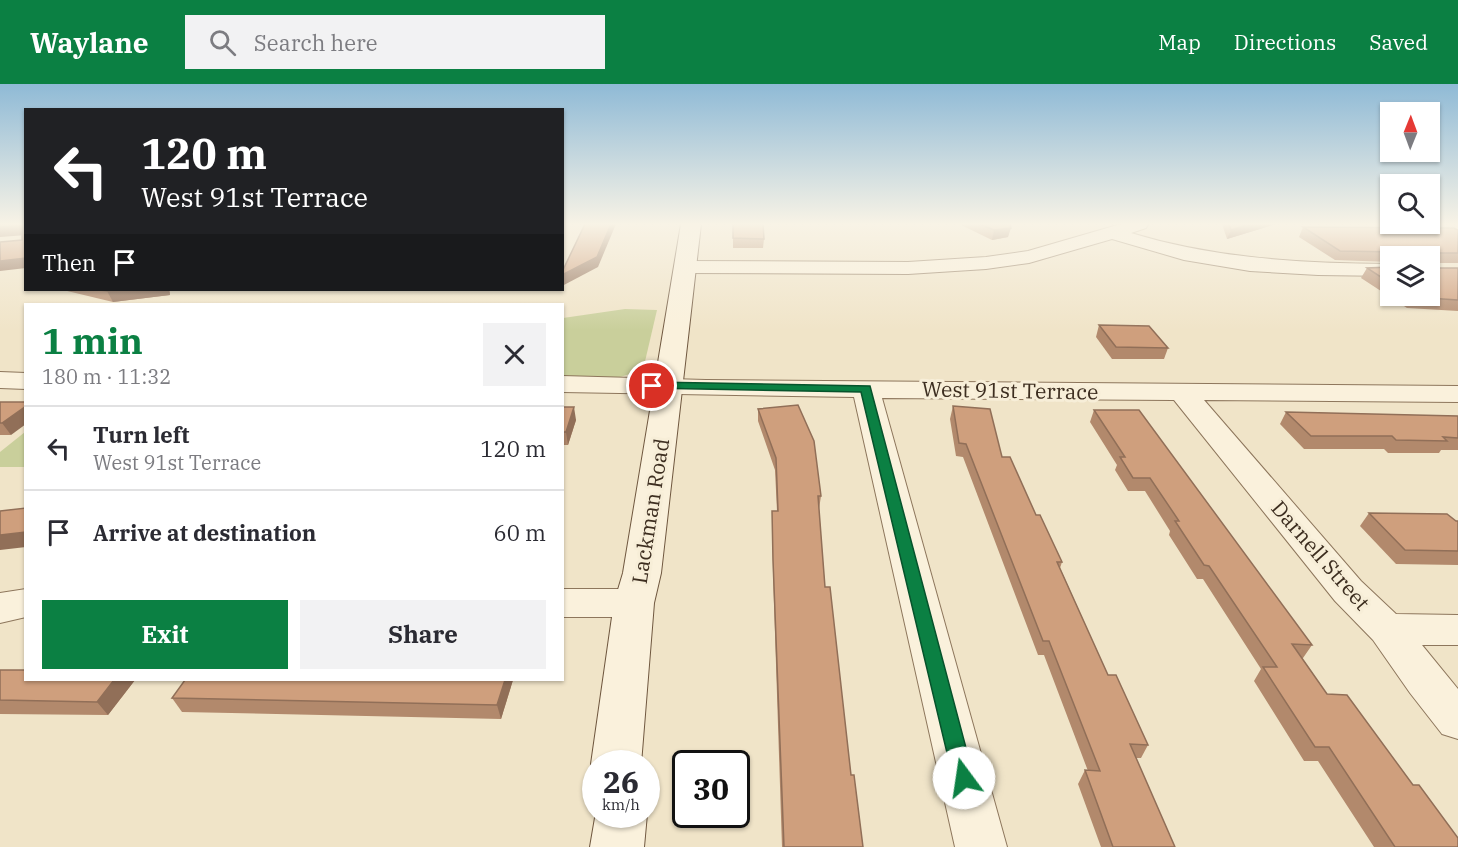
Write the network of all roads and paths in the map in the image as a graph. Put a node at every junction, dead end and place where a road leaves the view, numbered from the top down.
1 (687, 260) edge
2 (1001, 260) edge
3 (1213, 260) edge
4 (686, 267) junction
5 (1380, 270) edge
6 (0, 381) edge
7 (24, 381) edge
8 (564, 384) edge
9 (669, 386) junction
10 (866, 388) junction
11 (1182, 392) junction
12 (1458, 394) edge
13 (24, 603) edge
14 (564, 603) edge
15 (634, 603) junction
16 (0, 608) edge
17 (1387, 629) junction
18 (1458, 630) edge
19 (1458, 720) edge
20 (618, 750) edge
21 (619, 828) edge
22 (617, 847) edge
23 (981, 847) edge

1 - 4 main road, Lackman Road
2 - 4 street
3 - 5 street
4 - 9 main road, Lackman Road
6 - 7 street
8 - 9 street, West 91st Terrace
9 - 10 street, West 91st Terrace
9 - 15 main road, Lackman Road
10 - 11 street, West 91st Terrace
10 - 23 street
11 - 12 street, West 91st Terrace
11 - 17 street, Darnell Street
13 - 16 street
14 - 15 street
15 - 20 main road, Lackman Road
17 - 18 street
17 - 19 street, Darnell Street
21 - 22 main road

